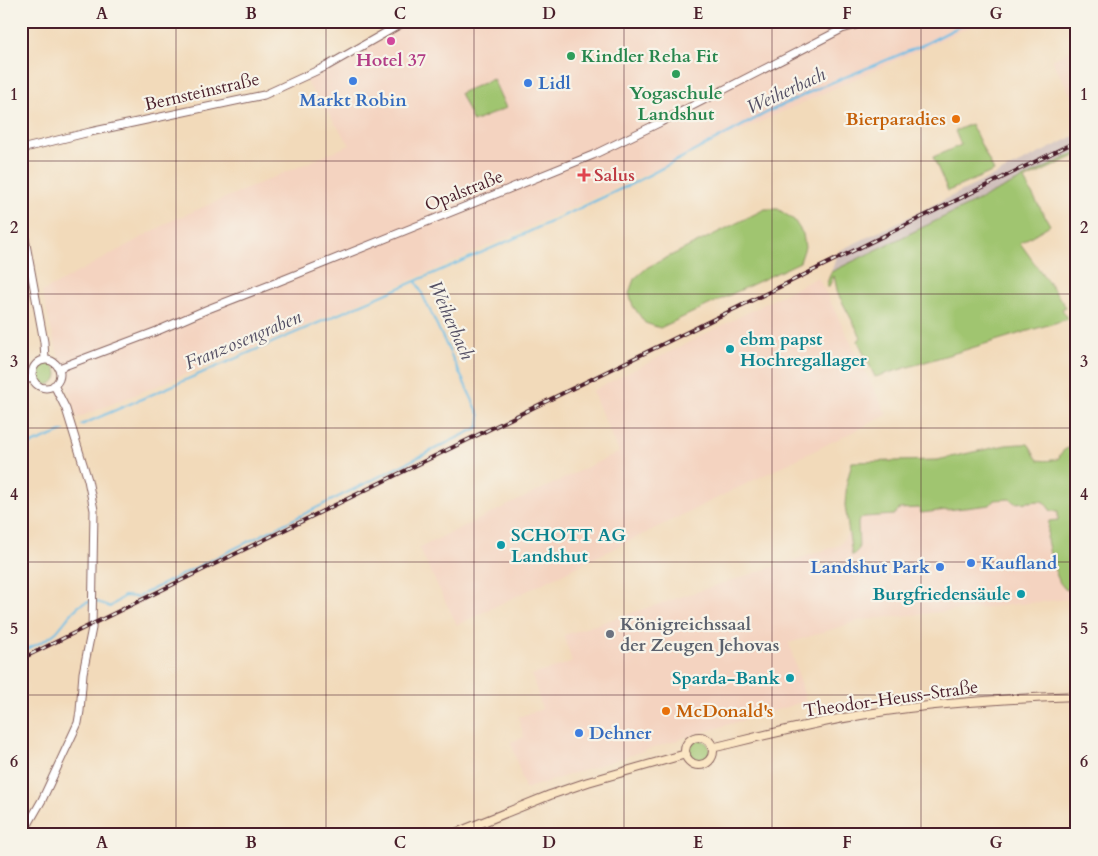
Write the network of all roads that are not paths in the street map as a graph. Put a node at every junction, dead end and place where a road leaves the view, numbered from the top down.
1 (406, 21) edge
2 (871, 21) edge
3 (21, 149) edge
4 (21, 217) edge
5 (45, 360) junction
6 (59, 368) junction
7 (33, 377) junction
8 (21, 382) edge
9 (54, 385) junction
10 (1077, 696) edge
11 (712, 748) junction
12 (686, 754) junction
13 (22, 835) edge
14 (451, 835) edge

1 - 3 street, Bernsteinstraße
2 - 6 street, Opalstraße
4 - 5 street
5 - 6 street
5 - 7 street
6 - 9 street
7 - 8 street
7 - 9 street
9 - 13 street
10 - 11 main road, Theodor-Heuss-Straße
11 - 12 main road
11 - 12 main road
12 - 14 main road

